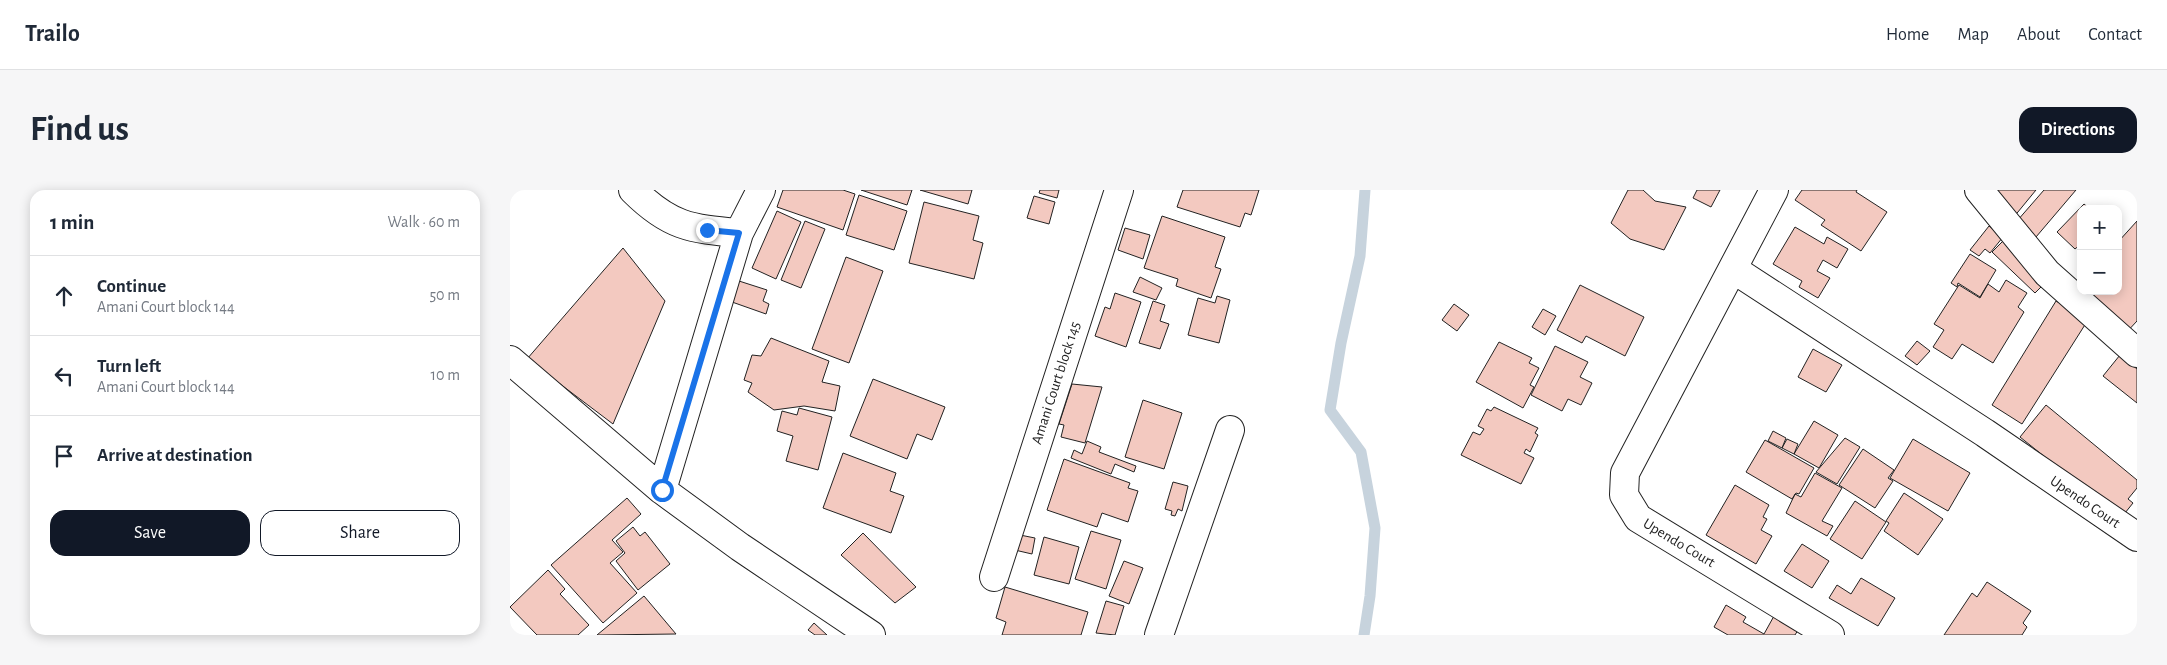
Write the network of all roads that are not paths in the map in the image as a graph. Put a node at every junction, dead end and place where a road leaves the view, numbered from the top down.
1 (634, 190) edge
2 (761, 190) edge
3 (1119, 190) edge
4 (1774, 190) edge
5 (1979, 190) edge
6 (739, 233) junction
7 (1732, 269) junction
8 (2137, 353) edge
9 (510, 360) edge
10 (1230, 430) dead end
11 (662, 490) junction
12 (2137, 537) edge
13 (994, 577) dead end
14 (871, 635) edge
15 (1160, 635) edge
16 (1830, 635) edge

1 - 6 street
2 - 6 street
3 - 13 street, Amani Court block 145
4 - 7 street, Upendo Court
5 - 8 street
6 - 11 street
7 - 12 street, Upendo Court
7 - 16 street, Upendo Court
9 - 11 street
10 - 15 street
11 - 14 street

